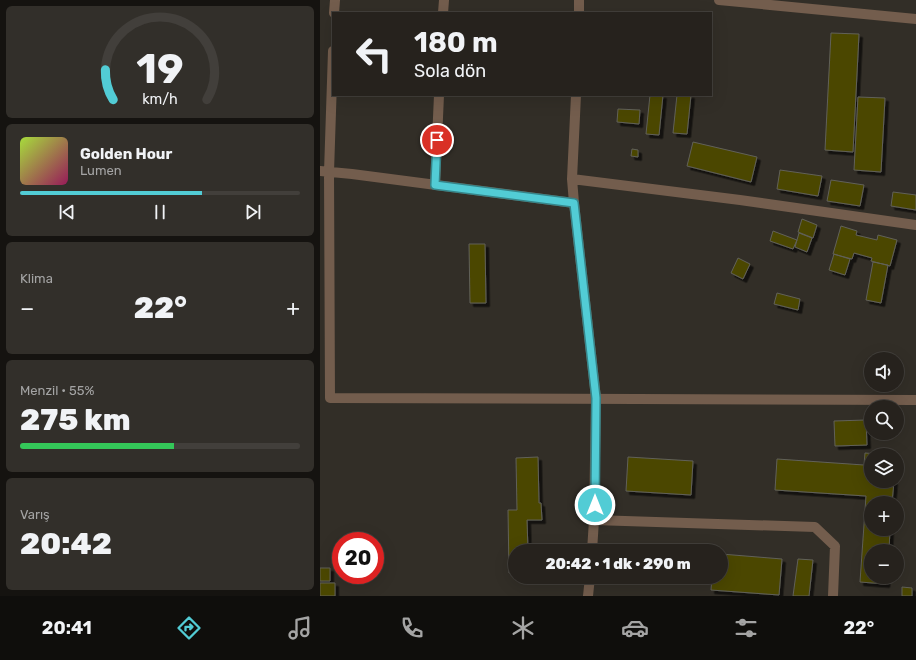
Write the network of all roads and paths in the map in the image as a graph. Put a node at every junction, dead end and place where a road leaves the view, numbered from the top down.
1 (335, 0) edge
2 (444, 0) edge
3 (579, 0) edge
4 (719, 0) edge
5 (334, 12) edge
6 (443, 12) edge
7 (579, 12) edge
8 (916, 19) edge
9 (332, 64) edge
10 (439, 96) edge
11 (576, 96) edge
12 (324, 172) edge
13 (572, 179) junction
14 (435, 185) junction
15 (574, 203) junction
16 (916, 225) edge
17 (596, 398) junction
18 (916, 400) edge
19 (594, 520) junction
20 (592, 544) edge
21 (589, 584) edge
22 (588, 596) edge
23 (833, 596) edge

1 - 5 lane
2 - 6 lane
3 - 7 lane
4 - 8 lane
9 - 12 lane
10 - 14 lane
11 - 13 lane
12 - 14 lane
12 - 17 lane
13 - 15 lane
13 - 16 lane
14 - 15 lane
15 - 17 lane
17 - 18 lane
17 - 19 lane
19 - 20 lane
19 - 23 lane
21 - 22 lane

